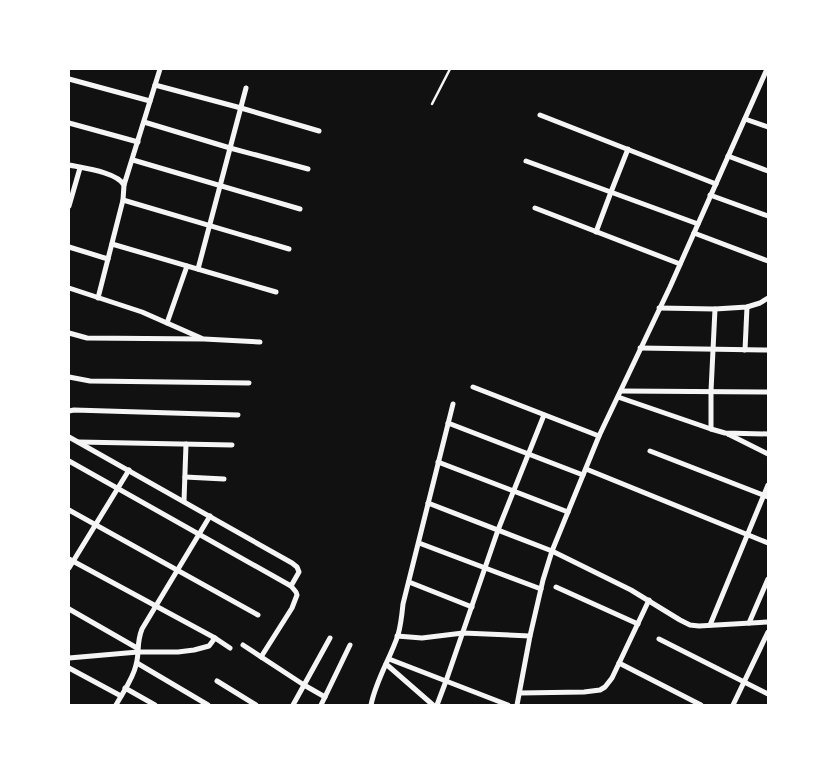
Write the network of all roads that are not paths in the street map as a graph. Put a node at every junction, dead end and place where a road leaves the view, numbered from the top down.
1 (160, 69) edge
2 (450, 69) edge
3 (768, 69) edge
4 (69, 79) edge
5 (762, 82) junction
6 (768, 84) edge
7 (155, 85) junction
8 (246, 88) dead end
9 (150, 101) junction
10 (432, 104) dead end
11 (241, 108) junction
12 (540, 115) dead end
13 (745, 119) junction
14 (69, 122) edge
15 (144, 122) junction
16 (768, 127) edge
17 (319, 131) dead end
18 (138, 142) junction
19 (230, 148) junction
20 (628, 149) junction
21 (728, 156) junction
22 (133, 160) junction
23 (526, 161) dead end
24 (69, 165) edge
25 (80, 168) junction
26 (308, 169) dead end
27 (768, 171) edge
28 (716, 184) junction
29 (124, 185) junction
30 (220, 185) junction
31 (611, 192) junction
32 (710, 196) junction
33 (123, 200) junction
34 (69, 206) edge
35 (535, 208) dead end
36 (300, 209) dead end
37 (768, 216) edge
38 (698, 224) junction
39 (209, 226) junction
40 (596, 232) junction
41 (694, 233) junction
42 (112, 244) junction
43 (69, 247) edge
44 (289, 250) dead end
45 (108, 259) junction
46 (768, 260) edge
47 (680, 264) junction
48 (187, 266) junction
49 (198, 269) junction
50 (69, 288) edge
51 (276, 292) dead end
52 (98, 298) junction
53 (768, 298) edge
54 (747, 307) junction
55 (659, 308) junction
56 (715, 309) junction
57 (167, 323) junction
58 (69, 333) edge
59 (204, 339) junction
60 (260, 342) dead end
61 (640, 348) junction
62 (714, 349) junction
63 (745, 350) junction
64 (768, 350) edge
65 (69, 376) edge
66 (249, 383) dead end
67 (473, 387) dead end
68 (621, 391) junction
69 (711, 391) junction
70 (768, 392) edge
71 (618, 397) junction
72 (453, 404) dead end
73 (69, 411) edge
74 (238, 415) dead end
75 (544, 415) junction
76 (448, 423) junction
77 (711, 429) junction
78 (725, 433) junction
79 (768, 434) edge
80 (599, 436) junction
81 (69, 437) edge
82 (78, 442) junction
83 (186, 444) junction
84 (232, 445) dead end
85 (650, 451) dead end
86 (528, 454) junction
87 (768, 454) edge
88 (69, 461) edge
89 (438, 462) junction
90 (586, 469) junction
91 (129, 470) junction
92 (583, 476) junction
93 (184, 477) junction
94 (224, 479) dead end
95 (768, 485) edge
96 (117, 488) junction
97 (513, 491) junction
98 (766, 496) edge
99 (184, 501) junction
100 (428, 503) junction
101 (69, 510) edge
102 (568, 512) junction
103 (210, 516) junction
104 (95, 525) junction
105 (498, 530) junction
106 (200, 534) junction
107 (748, 534) junction
108 (768, 542) edge
109 (419, 543) junction
110 (552, 550) junction
111 (71, 560) edge
112 (69, 568) edge
113 (485, 568) junction
114 (178, 571) junction
115 (768, 578) edge
116 (409, 582) junction
117 (291, 586) junction
118 (556, 587) dead end
119 (541, 589) junction
120 (649, 600) junction
121 (156, 606) junction
122 (472, 607) junction
123 (69, 609) edge
124 (258, 615) dead end
125 (768, 622) edge
126 (749, 623) junction
127 (638, 624) junction
128 (710, 625) junction
129 (768, 632) edge
130 (463, 633) junction
131 (398, 636) junction
132 (530, 636) junction
133 (215, 638) junction
134 (330, 638) dead end
135 (660, 639) dead end
136 (243, 645) dead end
137 (350, 645) dead end
138 (762, 646) junction
139 (230, 648) dead end
140 (768, 649) edge
141 (137, 650) junction
142 (261, 657) junction
143 (69, 658) edge
144 (389, 659) junction
145 (137, 662) junction
146 (620, 663) junction
147 (386, 664) junction
148 (69, 668) edge
149 (217, 681) dead end
150 (446, 681) junction
151 (744, 681) junction
152 (304, 685) junction
153 (125, 688) junction
154 (520, 693) junction
155 (768, 694) edge
156 (121, 696) junction
157 (325, 697) junction
158 (116, 705) edge
159 (155, 705) edge
160 (208, 705) edge
161 (256, 705) edge
162 (293, 705) edge
163 (321, 705) edge
164 (371, 705) edge
165 (435, 705) edge
166 (508, 705) edge
167 (517, 705) edge
168 (701, 705) edge
169 (733, 705) edge

1 - 7 street
2 - 10 lane
3 - 5 street
4 - 9 street
5 - 6 street
5 - 13 street
7 - 9 street
7 - 11 street
8 - 11 street
9 - 15 street
11 - 17 street
11 - 19 street
12 - 20 street
13 - 16 street
13 - 21 street
14 - 18 street
15 - 18 street
15 - 19 street
18 - 22 street
19 - 26 street
19 - 30 street
20 - 28 street
20 - 31 street
21 - 27 street
21 - 28 street
22 - 29 street
22 - 30 street
23 - 31 street
24 - 25 street
25 - 29 street
25 - 34 street
28 - 32 street
29 - 33 street
30 - 36 street
30 - 39 street
31 - 38 street
31 - 40 street
32 - 37 street
32 - 38 street
33 - 39 street
33 - 42 street
35 - 40 street
38 - 41 street
39 - 44 street
39 - 49 street
40 - 47 street
41 - 46 street
41 - 47 street
42 - 45 street
42 - 48 street
43 - 45 street
45 - 52 street
47 - 55 street
48 - 49 street
48 - 57 street
49 - 51 street
50 - 52 street
52 - 57 street
53 - 54 street
54 - 56 street
54 - 63 street
55 - 56 street
55 - 61 street
56 - 62 street
57 - 59 street
58 - 59 street
59 - 60 street
61 - 62 street
61 - 68 street
62 - 63 street
62 - 69 street
63 - 64 street
65 - 66 street
67 - 75 street
68 - 69 street
68 - 71 street
69 - 70 street
69 - 77 street
71 - 77 street
71 - 80 street
72 - 76 street
73 - 74 street
75 - 80 street
75 - 86 street
76 - 86 street
76 - 89 street
77 - 78 street
78 - 79 street
78 - 87 street
80 - 90 street
81 - 82 street
82 - 83 street
82 - 91 street
83 - 84 street
83 - 93 street
85 - 98 street
86 - 92 street
86 - 97 street
88 - 96 street
89 - 97 street
89 - 100 street
90 - 92 street
90 - 107 street
91 - 96 street
91 - 99 street
92 - 102 street
93 - 94 street
93 - 99 street
95 - 98 street
96 - 104 street
96 - 106 street
97 - 102 street
97 - 105 street
98 - 107 street
99 - 103 street
100 - 105 street
100 - 109 street
101 - 104 street
102 - 110 street
103 - 106 street
103 - 117 street
104 - 111 street
104 - 114 street
105 - 110 street
105 - 113 street
106 - 114 street
106 - 117 street
107 - 108 street
107 - 128 street
109 - 113 street
109 - 116 street
110 - 119 street
110 - 120 street
111 - 112 street
111 - 121 street
113 - 119 street
113 - 122 street
114 - 121 street
114 - 124 street
115 - 126 street
116 - 122 street
116 - 131 street
117 - 142 street
118 - 127 street
119 - 132 street
120 - 127 street
120 - 128 street
121 - 133 street
121 - 141 street
122 - 130 street
123 - 141 street
125 - 126 street
126 - 128 street
127 - 146 street
129 - 138 street
130 - 131 street
130 - 132 street
130 - 150 street
131 - 144 street
132 - 154 street
133 - 139 street
133 - 141 street
134 - 152 street
135 - 151 street
136 - 142 street
137 - 157 street
138 - 140 street
138 - 151 street
141 - 143 street
141 - 145 street
142 - 152 street
144 - 147 street
144 - 150 street
145 - 153 street
145 - 160 street
146 - 154 street
146 - 168 street
147 - 164 street
147 - 165 street
148 - 156 street
149 - 161 street
150 - 165 street
150 - 166 street
151 - 155 street
151 - 169 street
152 - 157 street
152 - 162 street
153 - 156 street
153 - 159 street
154 - 167 street
156 - 158 street
157 - 163 street

